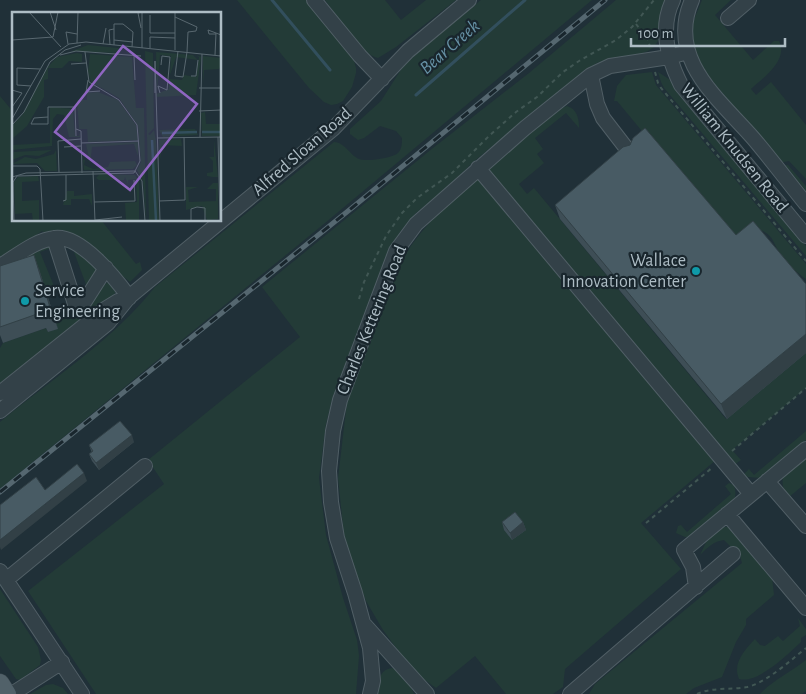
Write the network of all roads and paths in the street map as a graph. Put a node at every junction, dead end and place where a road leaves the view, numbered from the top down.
1 (314, 0) edge
2 (469, 0) edge
3 (654, 0) edge
4 (673, 0) edge
5 (692, 0) edge
6 (749, 0) edge
7 (728, 18) dead end
8 (651, 50) dead end
9 (688, 52) junction
10 (668, 57) junction
11 (655, 71) dead end
12 (591, 75) junction
13 (382, 78) junction
14 (630, 153) edge
15 (771, 161) junction
16 (478, 168) junction
17 (755, 175) junction
18 (806, 204) edge
19 (806, 236) edge
20 (54, 238) junction
21 (806, 260) edge
22 (0, 266) edge
23 (106, 268) junction
24 (130, 297) junction
25 (0, 393) edge
26 (0, 411) edge
27 (806, 449) edge
28 (145, 466) dead end
29 (767, 481) junction
30 (751, 494) junction
31 (727, 514) junction
32 (806, 526) edge
33 (733, 554) dead end
34 (3, 576) edge
35 (696, 587) junction
36 (806, 608) edge
37 (362, 621) junction
38 (806, 648) edge
39 (62, 662) junction
40 (0, 683) edge
41 (7, 694) edge
42 (12, 694) edge
43 (82, 694) edge
44 (370, 694) edge
45 (427, 694) edge
46 (570, 694) edge
47 (697, 694) edge

1 - 13 lane
2 - 13 lane, Alfred Sloan Road
3 - 8 path
4 - 10 lane
5 - 9 lane
6 - 7 lane
9 - 10 lane, Charles Kettering Road
9 - 15 lane, William Knudsen Road
10 - 12 lane, Charles Kettering Road
10 - 17 lane, William Knudsen Road
11 - 21 path
12 - 14 lane
12 - 16 lane, Charles Kettering Road
13 - 24 lane, Alfred Sloan Road
15 - 17 lane
15 - 18 lane, William Knudsen Road
16 - 30 lane
16 - 37 lane, Charles Kettering Road
17 - 19 lane, William Knudsen Road
20 - 22 lane
20 - 23 lane
20 - 23 lane
23 - 24 lane
24 - 25 lane, Alfred Sloan Road
24 - 26 lane, Alfred Sloan Road
27 - 29 lane
28 - 34 lane
29 - 30 lane
29 - 32 lane
30 - 31 lane
31 - 35 lane
31 - 36 lane
33 - 35 lane
34 - 39 lane
35 - 46 lane
37 - 44 lane, Charles Kettering Road
37 - 45 lane
38 - 47 path
39 - 42 lane
39 - 43 lane
40 - 41 main road

